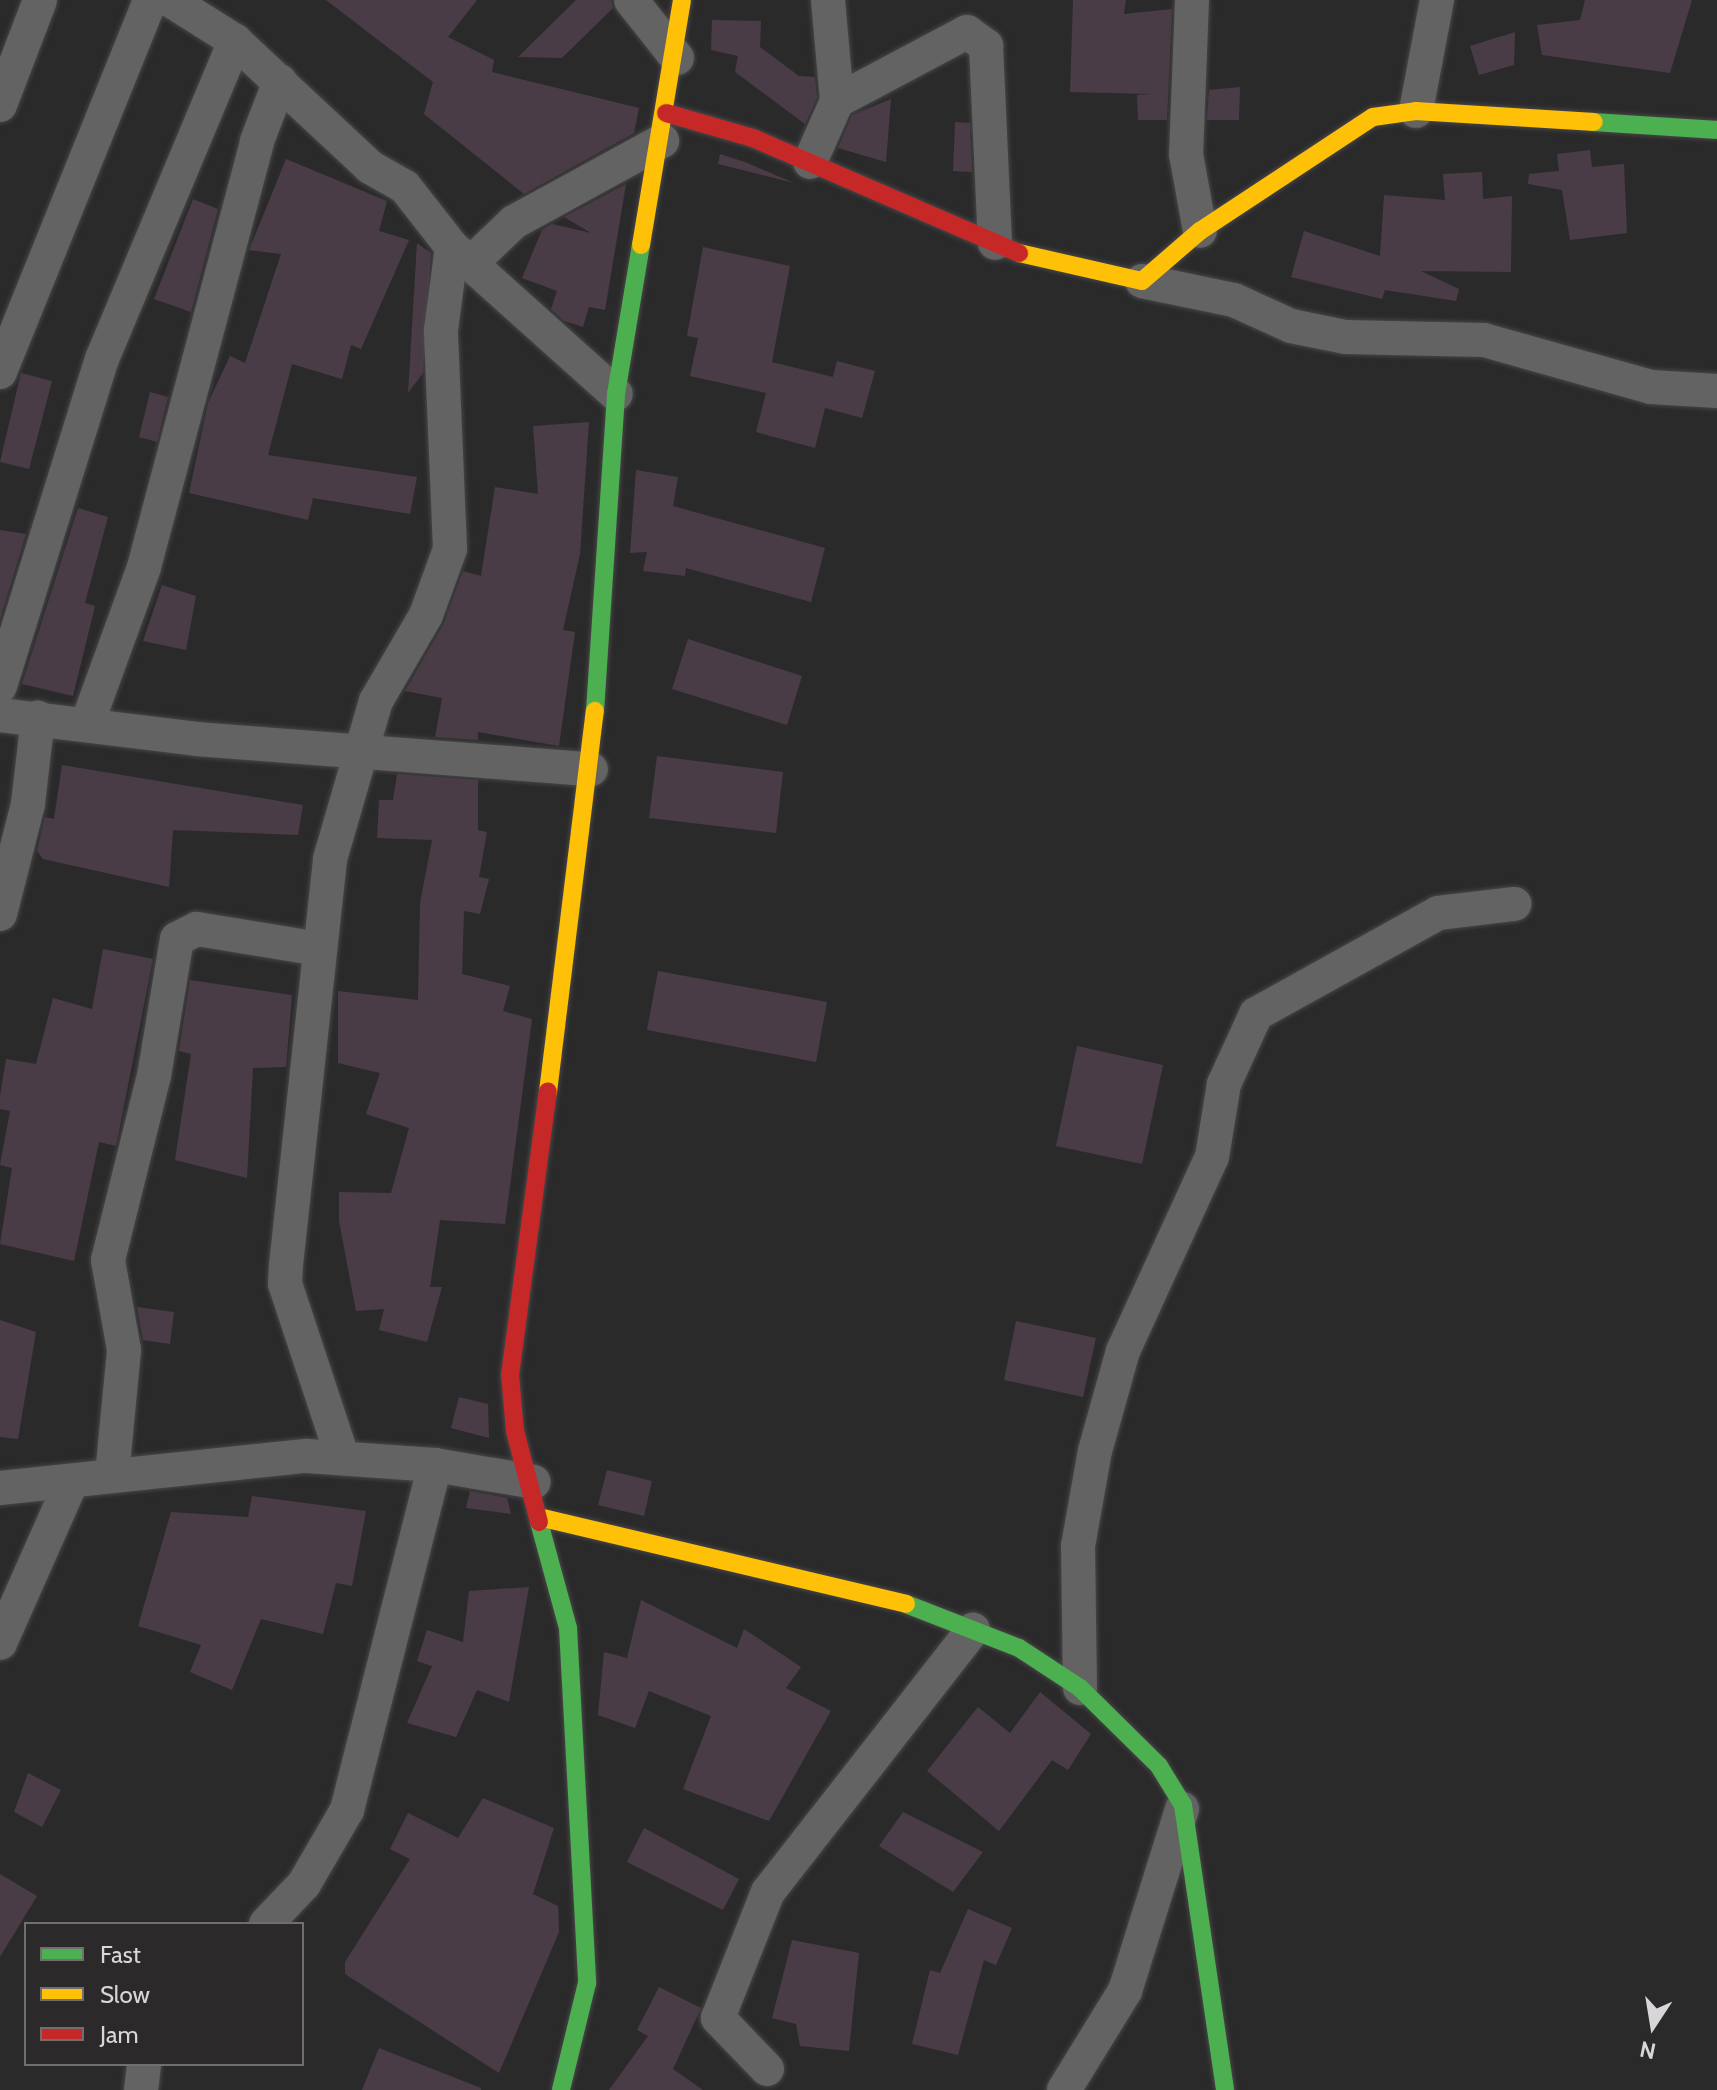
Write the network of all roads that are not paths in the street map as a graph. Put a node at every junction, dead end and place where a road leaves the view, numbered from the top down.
1 (40, 0) edge
2 (150, 0) edge
3 (170, 0) edge
4 (631, 0) edge
5 (682, 0) edge
6 (828, 0) edge
7 (1192, 0) edge
8 (1437, 0) edge
9 (235, 41) junction
10 (677, 58) junction
11 (280, 81) junction
12 (837, 101) junction
13 (0, 105) edge
14 (1416, 111) junction
15 (664, 127) junction
16 (1717, 130) edge
17 (810, 162) junction
18 (1200, 231) junction
19 (995, 243) junction
20 (461, 255) junction
21 (1142, 281) junction
22 (0, 372) edge
23 (1717, 391) edge
24 (616, 394) junction
25 (0, 686) edge
26 (0, 715) edge
27 (38, 718) junction
28 (87, 724) junction
29 (358, 749) junction
30 (591, 769) junction
31 (1514, 904) dead end
32 (0, 914) edge
33 (319, 949) junction
34 (342, 1456) junction
35 (435, 1465) junction
36 (112, 1475) junction
37 (534, 1482) junction
38 (70, 1485) junction
39 (0, 1488) edge
40 (543, 1518) junction
41 (973, 1630) junction
42 (0, 1643) edge
43 (1080, 1688) junction
44 (1183, 1805) junction
45 (268, 1922) edge
46 (144, 2066) edge
47 (767, 2069) dead end
48 (141, 2090) edge
49 (561, 2090) edge
50 (1064, 2090) edge
51 (1225, 2090) edge

1 - 13 street
2 - 22 street
3 - 9 street
4 - 10 street
5 - 10 street
6 - 12 street
7 - 18 street
8 - 14 street
9 - 11 street
9 - 25 street
10 - 15 street
11 - 20 street
11 - 28 street
12 - 17 street
12 - 19 street
14 - 16 street
14 - 18 street
15 - 17 street
15 - 20 street
15 - 24 street
17 - 19 street
18 - 21 street
19 - 21 street
20 - 24 street
20 - 29 street
21 - 23 street
24 - 30 street
26 - 27 street
27 - 28 street
27 - 32 street
28 - 29 street
29 - 30 street
29 - 33 street
30 - 37 street
31 - 43 street
33 - 34 street
33 - 36 street
34 - 35 street
34 - 36 street
35 - 37 street
35 - 45 street
36 - 38 street
37 - 40 street
38 - 39 street
38 - 42 street
40 - 41 street
40 - 49 street
41 - 43 street
41 - 47 street
43 - 44 street
44 - 50 street
44 - 51 street
46 - 48 street

